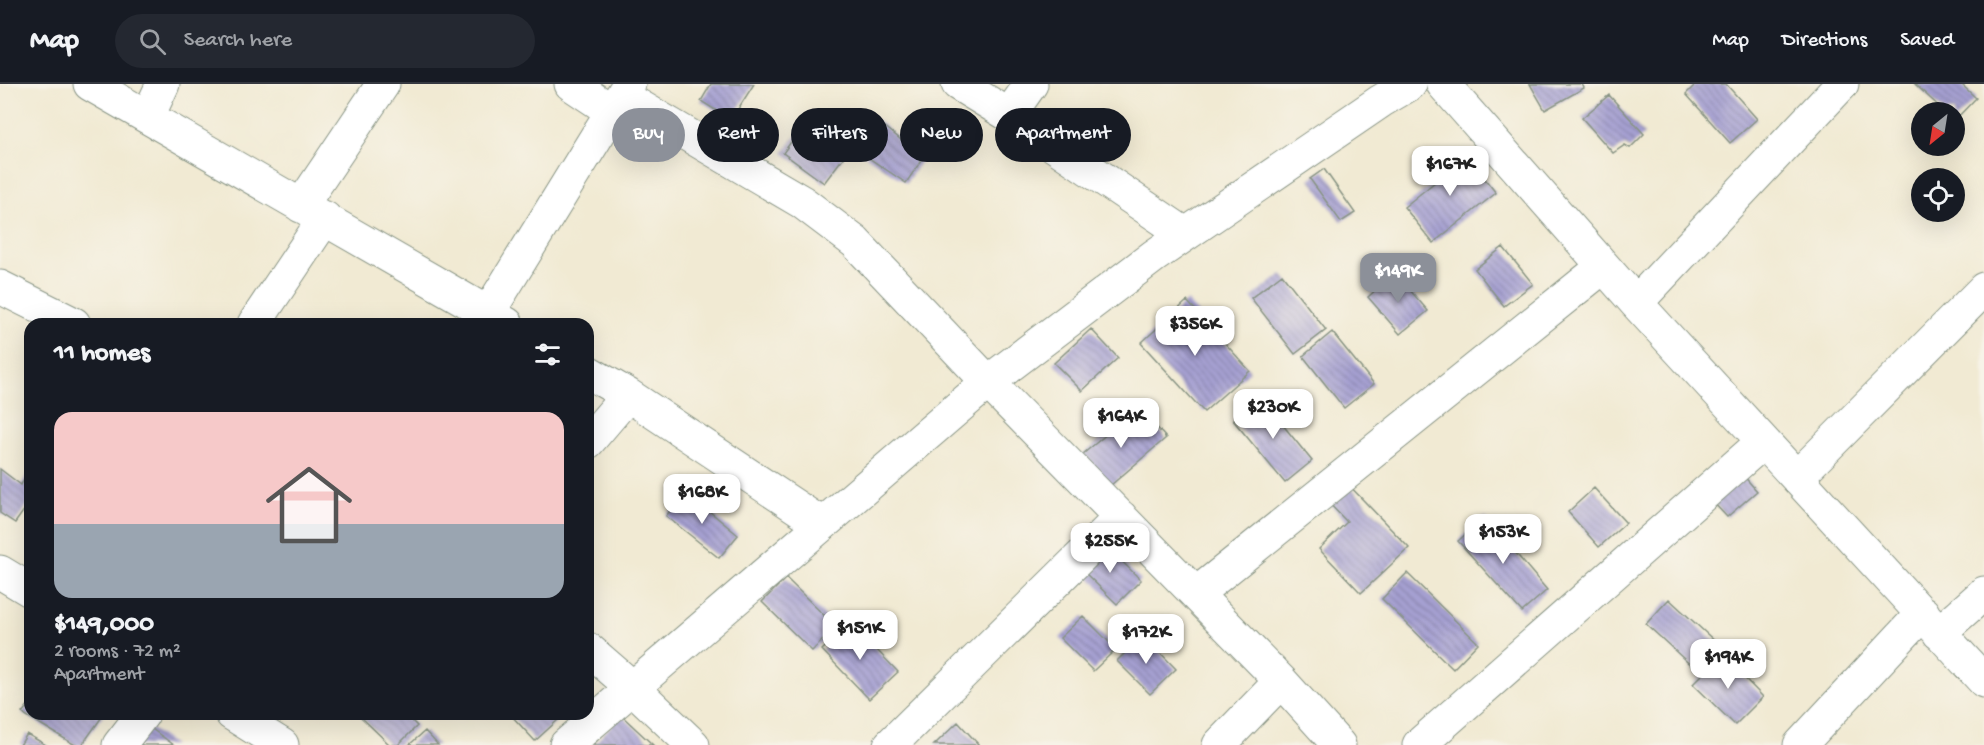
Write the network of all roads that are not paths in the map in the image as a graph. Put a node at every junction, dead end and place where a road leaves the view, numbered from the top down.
1 (90, 84) edge
2 (163, 84) edge
3 (383, 84) edge
4 (571, 84) edge
5 (958, 84) edge
6 (1031, 84) edge
7 (1410, 84) edge
8 (1443, 84) edge
9 (1842, 84) edge
10 (622, 97) edge
11 (997, 108) edge
12 (1014, 108) edge
13 (148, 116) junction
14 (1079, 162) edge
15 (313, 212) junction
16 (1185, 234) junction
17 (1604, 267) junction
18 (0, 287) edge
19 (1984, 289) edge
20 (1636, 303) junction
21 (62, 318) edge
22 (257, 318) edge
23 (498, 318) edge
24 (594, 375) edge
25 (987, 382) junction
26 (628, 395) junction
27 (594, 435) edge
28 (1763, 442) junction
29 (1797, 477) junction
30 (1121, 517) junction
31 (822, 524) junction
32 (0, 572) edge
33 (24, 586) edge
34 (1984, 593) edge
35 (1196, 594) junction
36 (1931, 623) junction
37 (594, 654) edge
38 (1281, 681) junction
39 (1984, 681) edge
40 (633, 688) junction
41 (138, 720) edge
42 (242, 720) edge
43 (119, 745) edge
44 (282, 745) edge
45 (566, 745) edge
46 (693, 745) edge
47 (890, 745) edge
48 (1219, 745) edge
49 (1339, 745) edge
50 (1419, 745) edge
51 (1800, 745) edge

1 - 13 street
2 - 13 street
3 - 15 street
4 - 10 street
5 - 11 street
6 - 12 street
7 - 16 street
8 - 17 street
9 - 20 street
10 - 23 street
10 - 25 street
13 - 15 street
14 - 16 street
15 - 22 street
15 - 23 street
16 - 25 street
17 - 20 street
17 - 35 street
18 - 21 street
19 - 29 street
20 - 28 street
24 - 26 street
25 - 30 street
25 - 31 street
26 - 27 street
26 - 31 street
28 - 29 street
28 - 50 street
29 - 36 street
30 - 35 street
30 - 47 street
31 - 40 street
32 - 33 street
34 - 36 street
35 - 38 street
36 - 39 street
36 - 51 street
37 - 40 street
38 - 48 street
38 - 49 street
40 - 45 street
40 - 46 street
41 - 43 street
42 - 44 street

